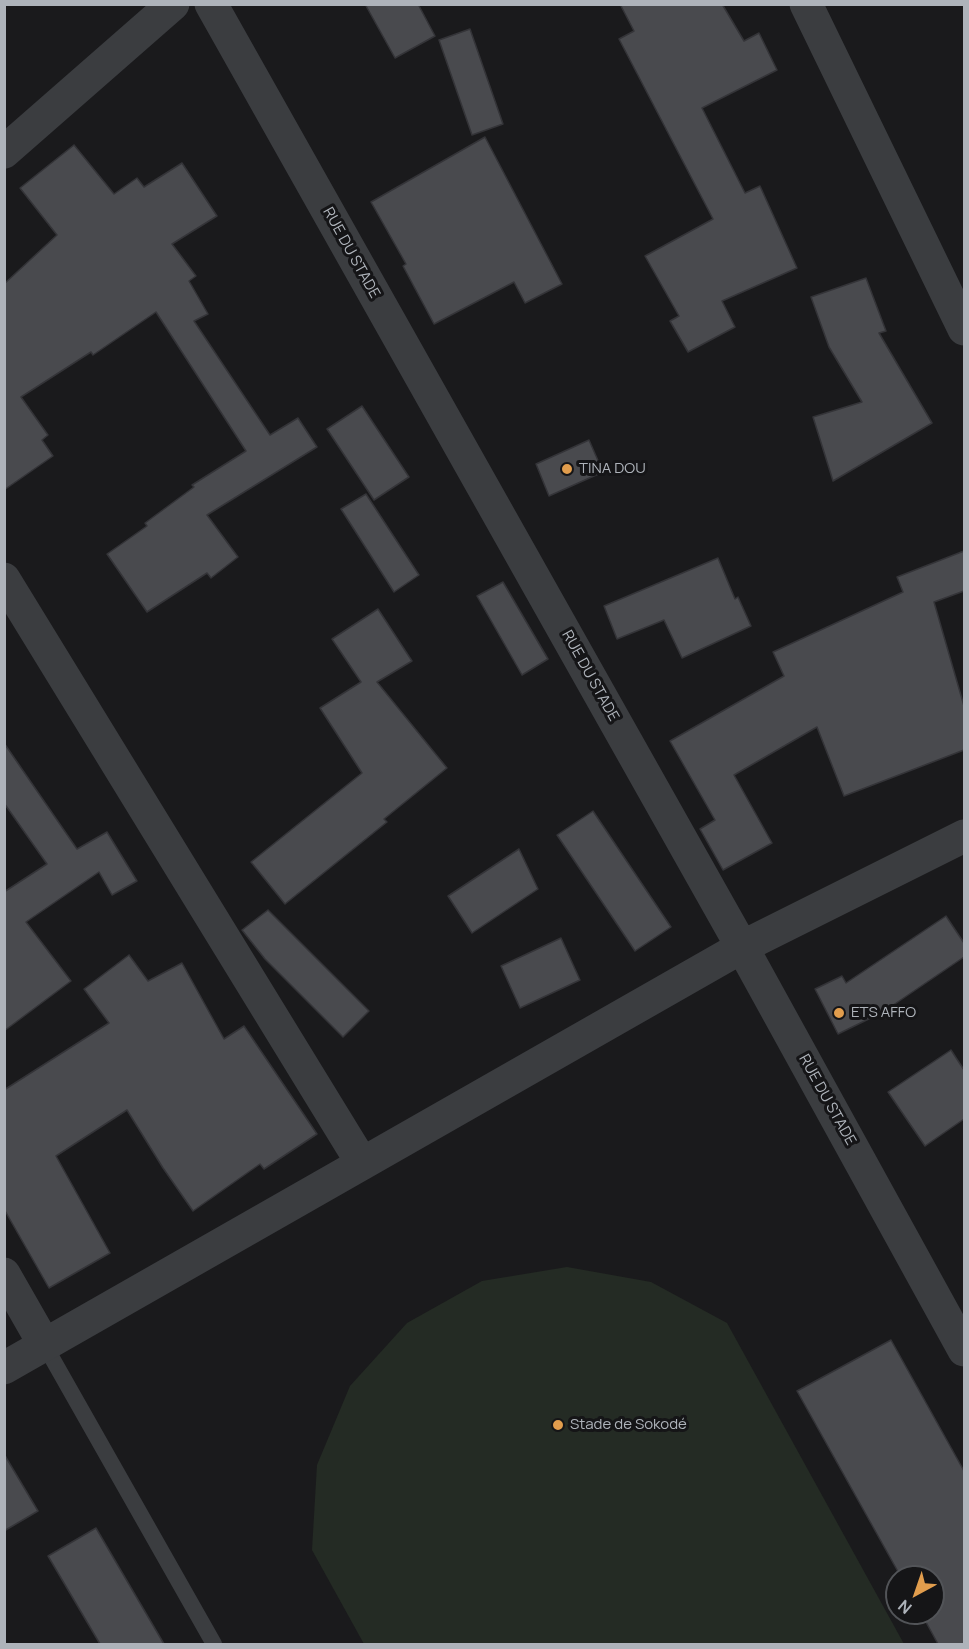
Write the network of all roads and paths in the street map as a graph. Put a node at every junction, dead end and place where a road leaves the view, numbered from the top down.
1 (173, 4) edge
2 (211, 4) edge
3 (806, 4) edge
4 (4, 152) edge
5 (964, 329) edge
6 (4, 579) edge
7 (964, 836) edge
8 (742, 947) junction
9 (362, 1163) junction
10 (4, 1274) edge
11 (4, 1308) edge
12 (44, 1344) junction
13 (964, 1350) edge
14 (4, 1368) edge
15 (214, 1644) edge

1 - 4 street
2 - 8 street, RUE DU STADE
3 - 5 street
6 - 9 street
7 - 8 street
8 - 9 street
8 - 13 street, RUE DU STADE
9 - 12 street
10 - 12 street
11 - 12 street
12 - 14 street
12 - 15 lane

